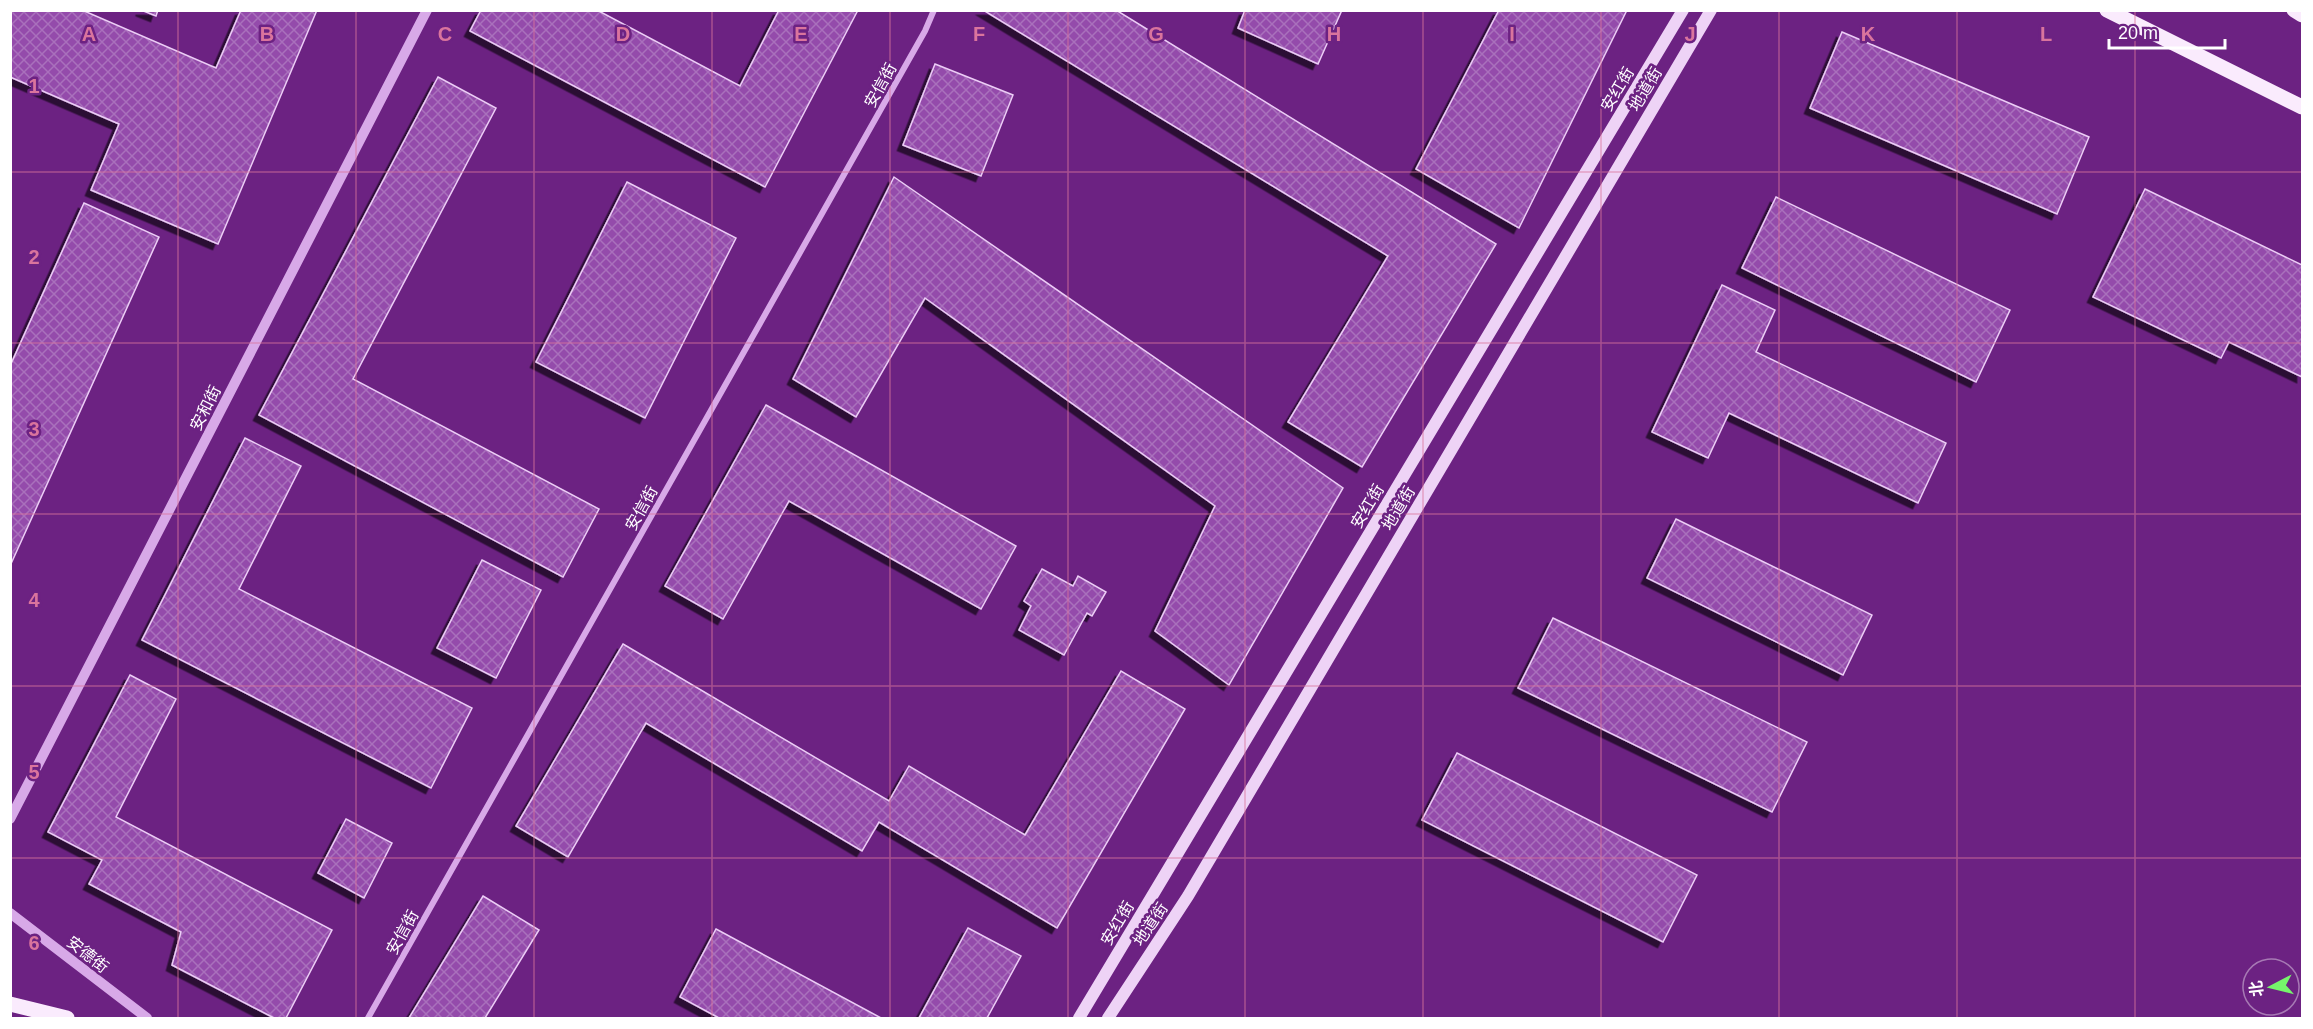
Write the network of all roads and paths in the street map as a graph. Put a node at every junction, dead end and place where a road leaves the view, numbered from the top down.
1 (427, 10) edge
2 (934, 10) edge
3 (1683, 10) edge
4 (1711, 10) edge
5 (2107, 10) edge
6 (2294, 10) edge
7 (2302, 15) edge
8 (2302, 107) edge
9 (10, 819) edge
10 (10, 913) edge
11 (10, 1004) edge
12 (67, 1018) edge
13 (147, 1018) edge
14 (369, 1018) edge
15 (1079, 1018) edge
16 (1108, 1018) edge

1 - 9 street, 安和街
2 - 14 street, 安信街
3 - 15 main road, 安红街
4 - 16 main road, 地道街
5 - 8 main road
6 - 7 main road
10 - 13 street, 安德街
11 - 12 main road

